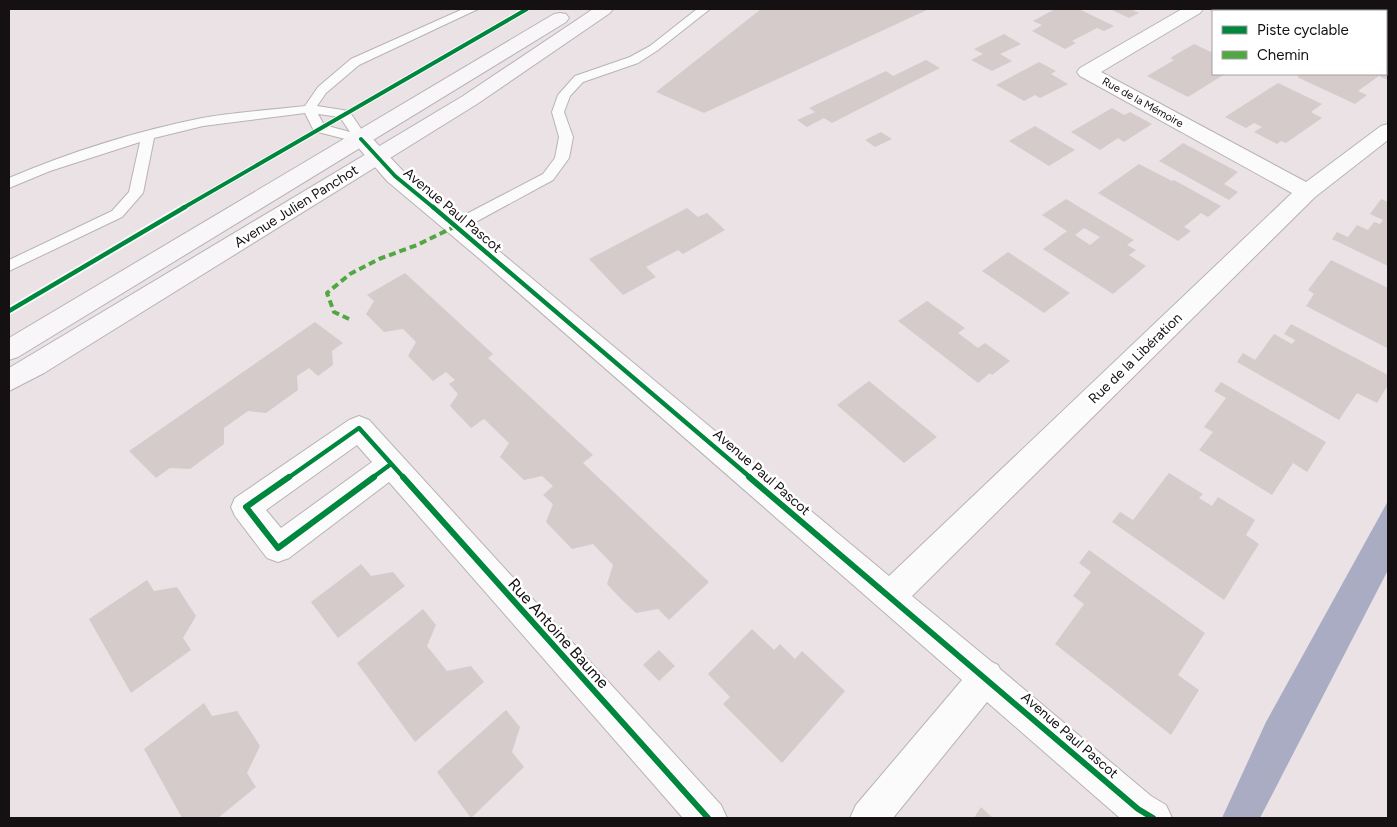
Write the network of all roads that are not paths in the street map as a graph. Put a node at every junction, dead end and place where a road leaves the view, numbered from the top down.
1 (472, 9) edge
2 (576, 9) edge
3 (604, 9) edge
4 (704, 9) edge
5 (1194, 9) edge
6 (309, 108) junction
7 (1388, 130) edge
8 (148, 135) junction
9 (361, 139) junction
10 (377, 157) junction
11 (9, 183) edge
12 (1307, 192) junction
13 (456, 226) junction
14 (9, 266) edge
15 (9, 350) edge
16 (9, 380) edge
17 (391, 464) junction
18 (890, 596) junction
19 (986, 677) junction
20 (708, 818) edge
21 (868, 818) edge
22 (1153, 818) edge

1 - 6 lane
2 - 9 main road, Avenue Julien Panchot
3 - 10 main road, Avenue Julien Panchot
4 - 13 lane
5 - 12 street, Rue de la Mémoire
6 - 8 lane
6 - 9 lane
6 - 9 lane
7 - 12 street, Rue de la Libération
8 - 11 lane
8 - 14 lane
9 - 10 street, Avenue Paul Pascot
9 - 15 main road, Avenue Julien Panchot
10 - 13 street, Avenue Paul Pascot
10 - 16 main road, Avenue Julien Panchot
12 - 18 street, Rue de la Libération
13 - 18 street, Avenue Paul Pascot
17 - 17 street, Rue Antoine Baume
17 - 20 street, Rue Antoine Baume
18 - 19 street, Avenue Paul Pascot
19 - 21 street
19 - 22 street, Avenue Paul Pascot

